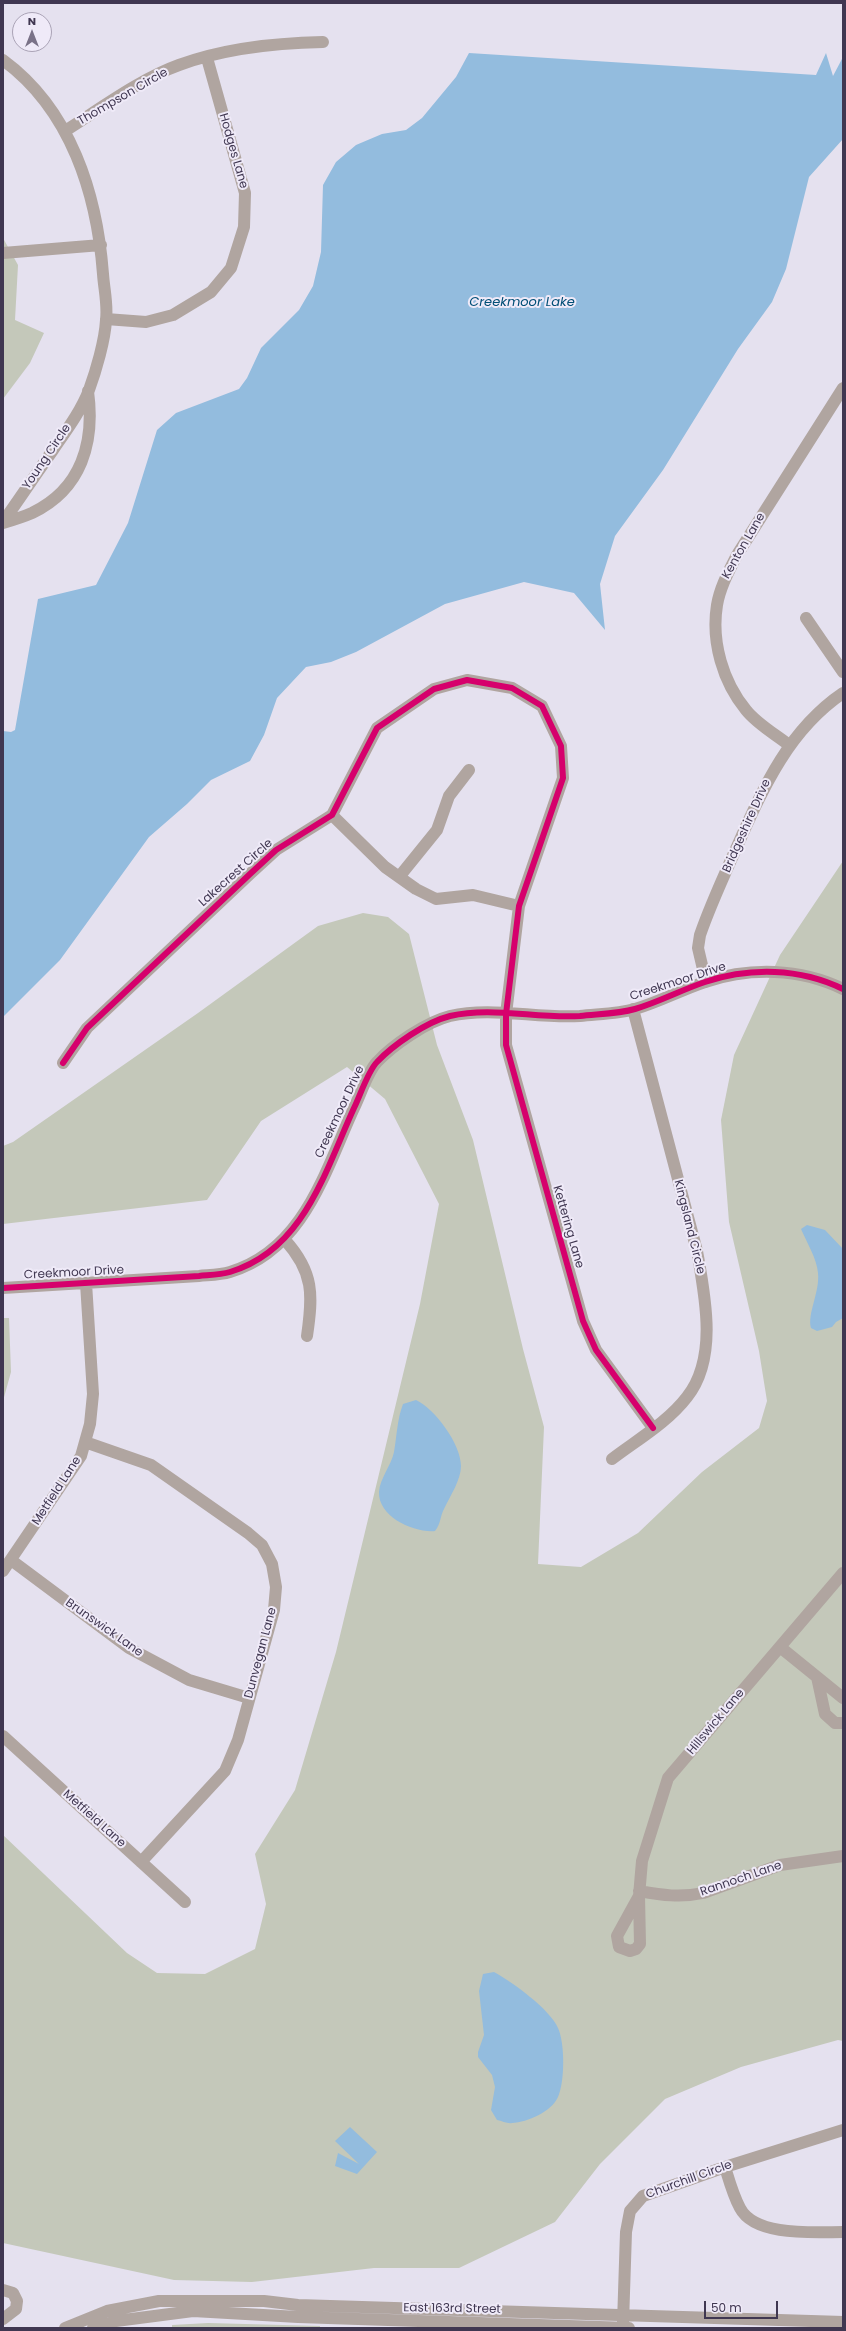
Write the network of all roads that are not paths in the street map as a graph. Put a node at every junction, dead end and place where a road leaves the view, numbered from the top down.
1 (323, 42) dead end
2 (207, 58) junction
3 (3, 60) edge
4 (65, 130) junction
5 (101, 245) junction
6 (3, 253) edge
7 (106, 320) junction
8 (843, 388) edge
9 (88, 391) junction
10 (3, 522) edge
11 (806, 618) dead end
12 (843, 672) edge
13 (843, 693) edge
14 (789, 744) junction
15 (469, 770) dead end
16 (332, 815) junction
17 (399, 877) junction
18 (519, 906) junction
19 (706, 982) junction
20 (843, 989) edge
21 (633, 1010) junction
22 (506, 1014) junction
23 (63, 1063) dead end
24 (285, 1240) junction
25 (86, 1283) junction
26 (3, 1288) edge
27 (307, 1336) dead end
28 (653, 1428) junction
29 (85, 1442) junction
30 (612, 1459) dead end
31 (11, 1560) junction
32 (3, 1571) edge
33 (843, 1573) edge
34 (780, 1647) junction
35 (817, 1677) junction
36 (248, 1698) junction
37 (843, 1698) edge
38 (843, 1723) edge
39 (3, 1736) edge
40 (843, 1856) edge
41 (141, 1862) junction
42 (639, 1894) joint
43 (185, 1902) dead end
44 (843, 2130) edge
45 (725, 2167) junction
46 (843, 2232) edge
47 (3, 2290) edge
48 (623, 2315) junction
49 (3, 2319) edge
50 (843, 2322) edge
51 (65, 2328) edge
52 (93, 2328) edge
53 (622, 2328) edge
54 (629, 2328) edge

1 - 2 street, Thompson Circle
2 - 4 street, Thompson Circle
2 - 7 street, Hodges Lane
3 - 4 street, Young Circle
4 - 5 street, Young Circle
5 - 6 street
5 - 7 street, Young Circle
7 - 9 street, Young Circle
8 - 14 street, Kenton Lane
9 - 10 street, Young Circle
9 - 10 street, Young Circle
11 - 12 street
13 - 14 street, Bridgeshire Drive
14 - 19 street, Bridgeshire Drive
15 - 17 street
16 - 17 street
16 - 18 street
16 - 23 street, Lakecrest Circle
17 - 18 street
18 - 22 street
19 - 20 street, Creekmoor Drive
19 - 21 street, Creekmoor Drive
21 - 22 street, Creekmoor Drive
21 - 28 street, Kingsland Circle
22 - 24 street, Creekmoor Drive
22 - 28 street, Kettering Lane
24 - 25 street, Creekmoor Drive
24 - 27 street
25 - 26 street, Creekmoor Drive
25 - 29 street, Metfield Lane
28 - 30 street, Kingsland Circle
29 - 31 street, Metfield Lane
29 - 36 street, Dunvegan Lane
31 - 32 street, Metfield Lane
31 - 36 street, Brunswick Lane
33 - 34 street, Hillswick Lane
34 - 35 street
34 - 42 street, Hillswick Lane
35 - 37 street
35 - 38 street
36 - 41 street, Dunvegan Lane
39 - 41 street, Metfield Lane
40 - 42 street, Rannoch Lane
41 - 43 street, Metfield Lane
44 - 45 street, Churchill Circle
45 - 46 street
45 - 48 street, Churchill Circle
47 - 49 street
48 - 50 street, East 163rd Street
48 - 51 street, East 163rd Street
48 - 53 street, Churchill Circle
52 - 53 street, East 163rd Street
53 - 54 street, East 163rd Street

